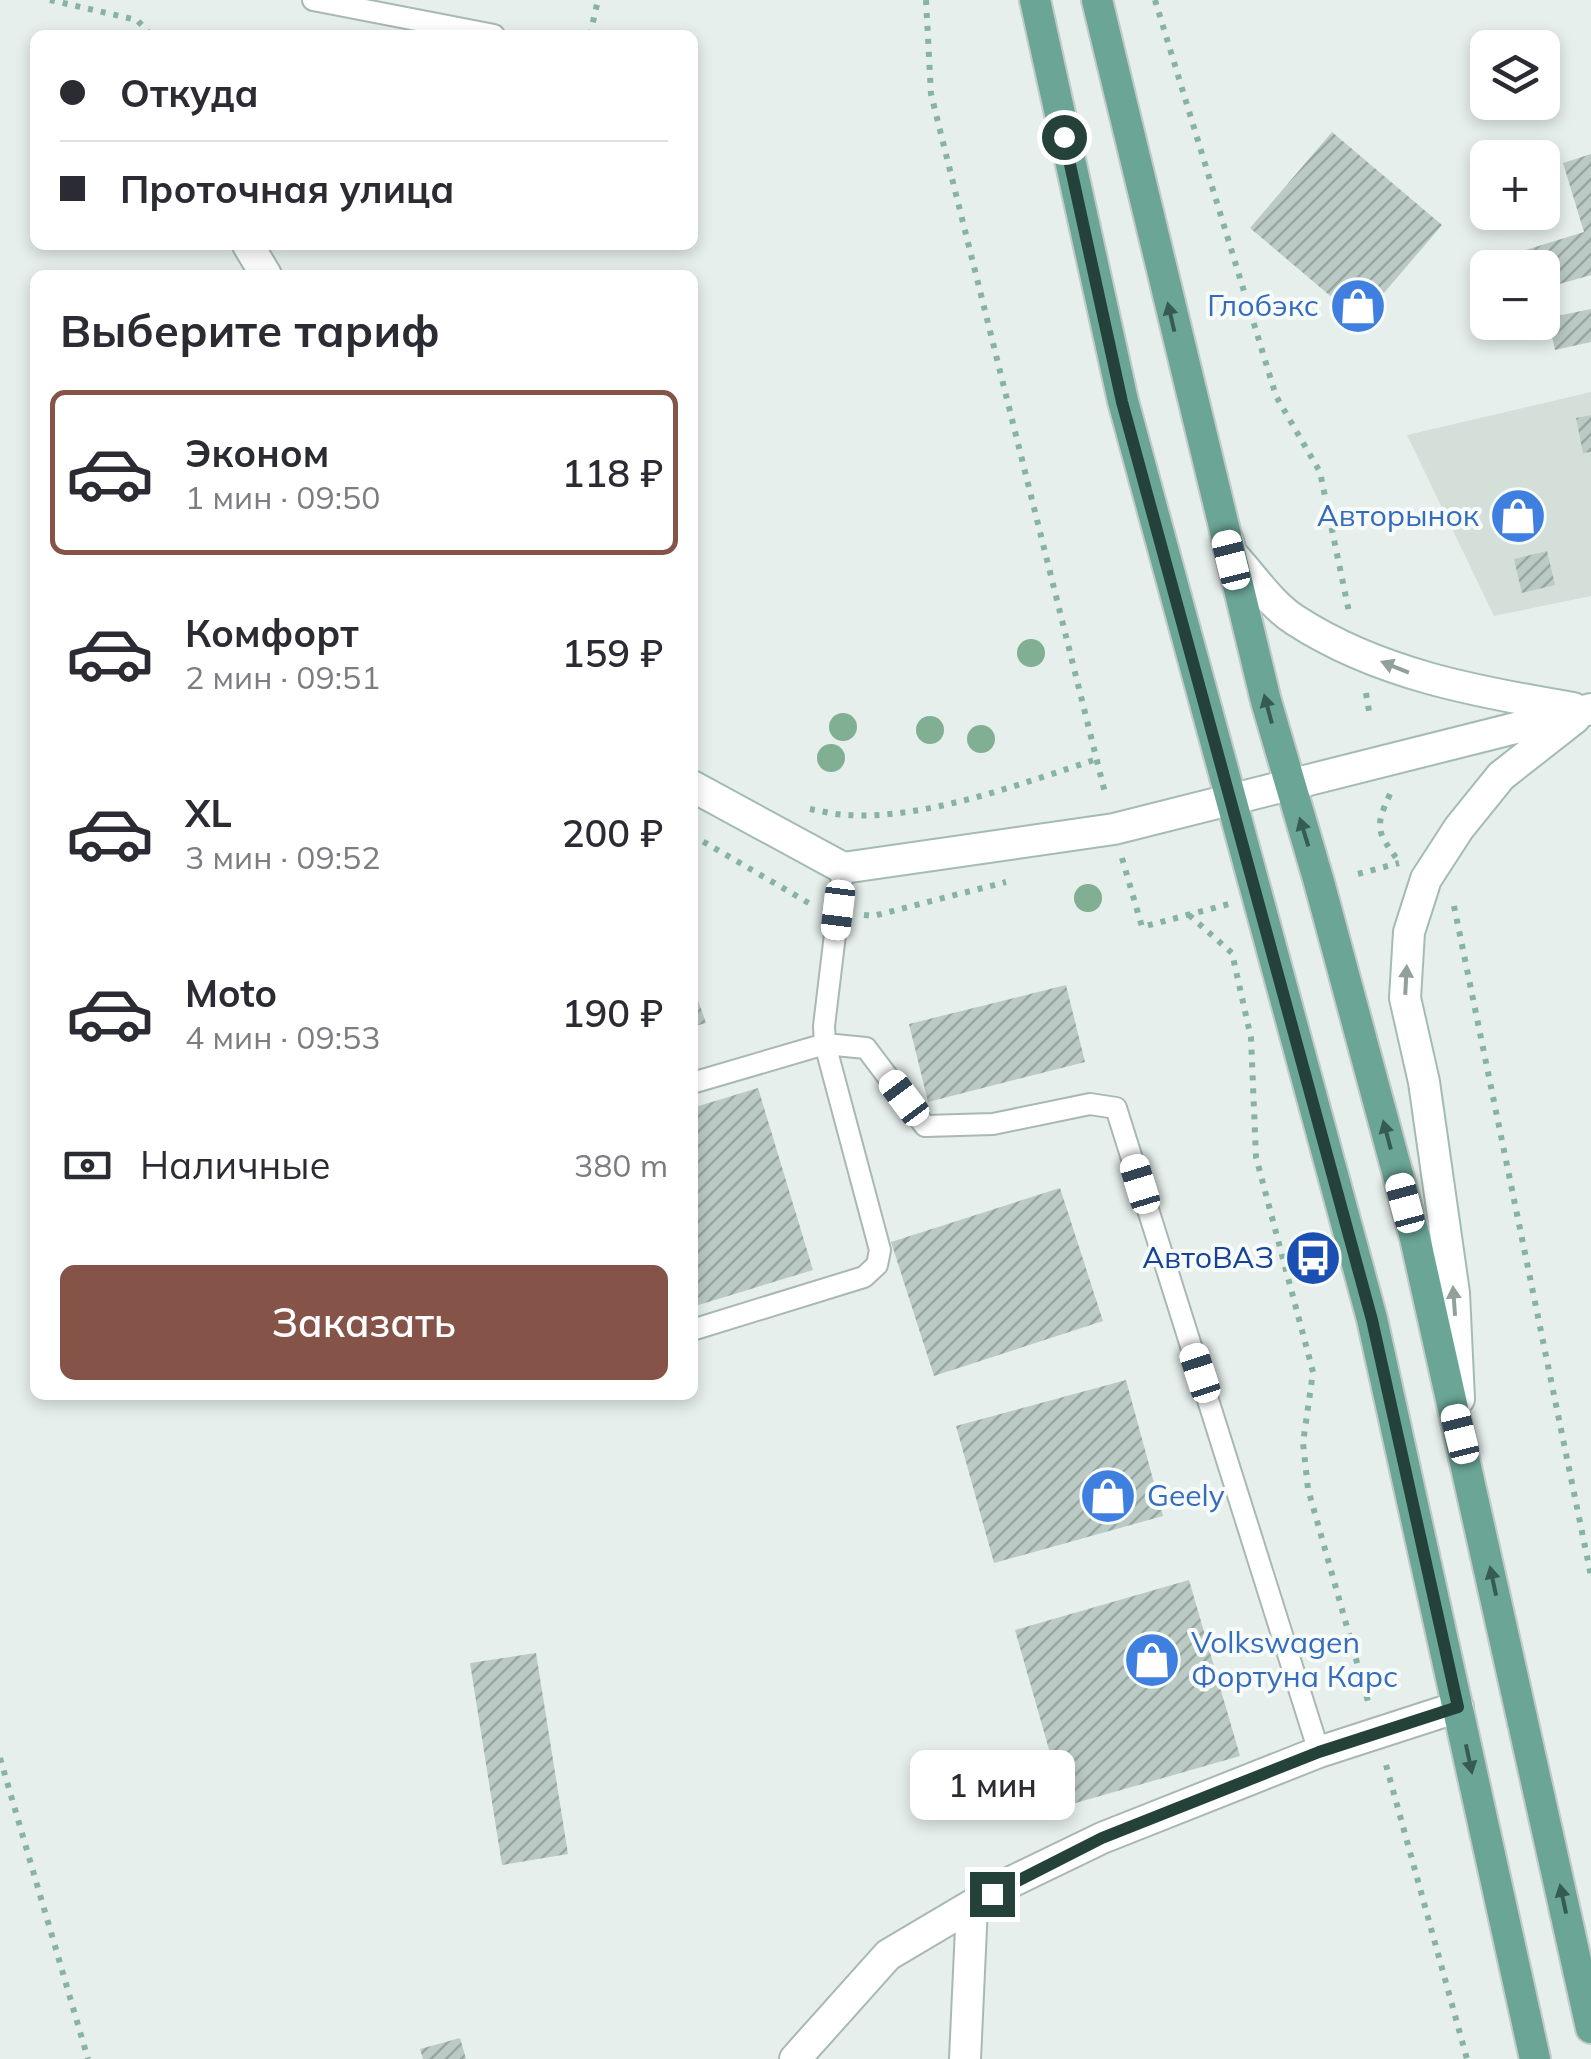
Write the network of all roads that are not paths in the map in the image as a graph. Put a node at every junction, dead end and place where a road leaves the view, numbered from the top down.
1 (313, 0) edge
2 (1035, 0) edge
3 (1096, 0) edge
4 (468, 30) edge
5 (1194, 412) junction
6 (1589, 718) edge
7 (1289, 783) junction
8 (698, 789) edge
9 (1230, 798) junction
10 (842, 868) junction
11 (825, 1044) junction
12 (698, 1081) edge
13 (698, 1328) edge
14 (1460, 1434) junction
15 (1458, 1707) junction
16 (1319, 1752) junction
17 (972, 1906) junction
18 (1591, 2028) edge
19 (796, 2059) edge
20 (965, 2059) edge
21 (1535, 2059) edge

1 - 4 lane
2 - 9 main road
5 -> 3 main road
6 -> 5 main road
7 -> 5 main road
6 - 7 main road
14 -> 6 main road
7 - 9 main road
14 -> 7 main road
8 - 10 main road
9 - 10 main road
9 - 15 main road
10 - 11 lane
11 - 12 lane
11 - 13 lane
11 - 16 lane
18 -> 14 main road
15 - 16 main road
15 -> 21 main road
16 - 17 main road
17 - 19 main road
17 - 20 main road

